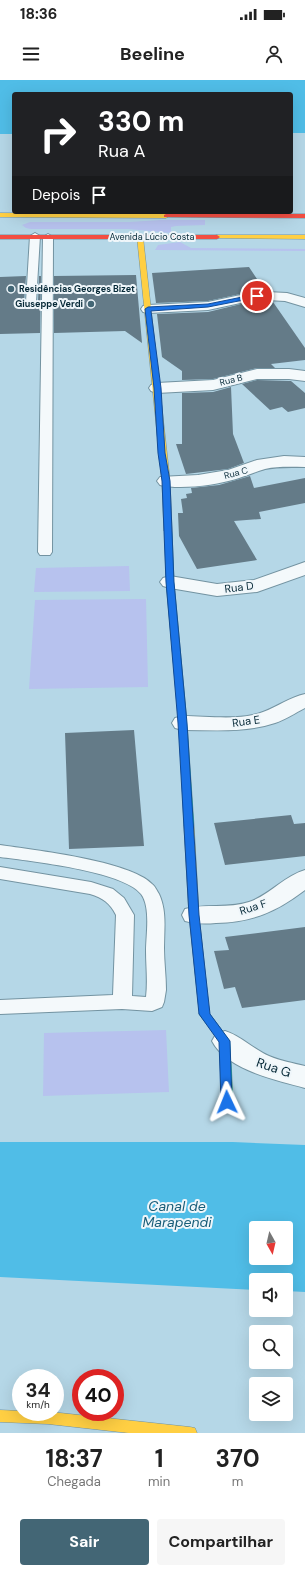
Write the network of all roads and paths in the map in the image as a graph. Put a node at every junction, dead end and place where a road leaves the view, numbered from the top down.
1 (0, 215) edge
2 (100, 216) junction
3 (305, 216) edge
4 (0, 236) edge
5 (48, 236) junction
6 (31, 237) junction
7 (140, 237) junction
8 (305, 237) edge
9 (31, 302) dead end
10 (305, 303) edge
11 (148, 309) junction
12 (305, 376) edge
13 (157, 388) junction
14 (305, 462) edge
15 (166, 481) junction
16 (46, 552) dead end
17 (305, 568) edge
18 (170, 582) junction
19 (305, 700) edge
20 (183, 723) junction
21 (0, 851) edge
22 (0, 873) edge
23 (305, 878) edge
24 (194, 915) junction
25 (123, 1002) junction
26 (0, 1007) edge
27 (225, 1041) junction
28 (305, 1077) edge
29 (227, 1102) dead end
30 (0, 1416) edge
31 (46, 1425) edge
32 (190, 1433) edge

1 - 2 street, Avenida Lúcio Costa
2 - 3 street, Avenida Lúcio Costa
2 - 6 street
4 - 6 street, Avenida Lúcio Costa
5 - 6 street, Avenida Lúcio Costa
5 - 7 street, Avenida Lúcio Costa
5 - 16 lane
6 - 9 lane
7 - 8 street, Avenida Lúcio Costa
7 - 11 street
10 - 11 street
11 - 13 street
12 - 13 street, Rua B
13 - 15 street
14 - 15 street, Rua C
15 - 18 street
17 - 18 street, Rua D
18 - 20 street
19 - 20 street, Rua E
20 - 24 street
21 - 25 lane
22 - 25 lane
23 - 24 street, Rua F
24 - 27 street
25 - 26 lane
27 - 28 street, Rua G
27 - 29 street
30 - 31 street
31 - 32 street

